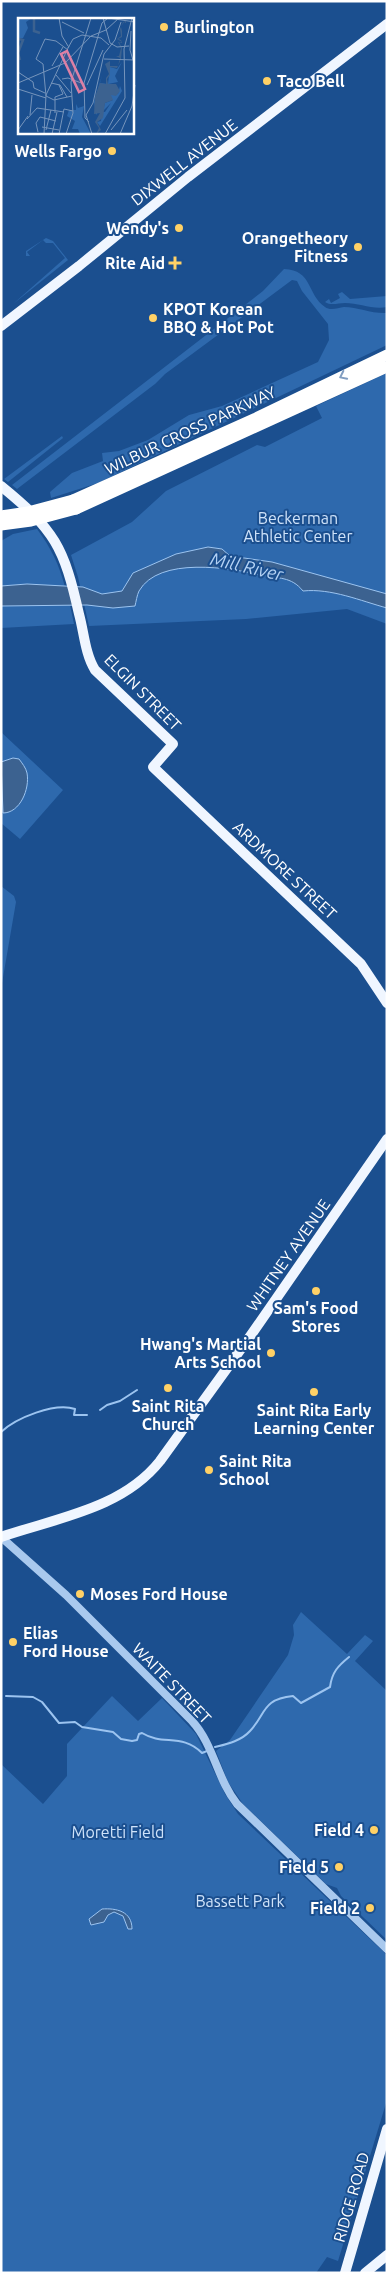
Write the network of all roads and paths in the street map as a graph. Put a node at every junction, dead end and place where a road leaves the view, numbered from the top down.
1 (387, 24) edge
2 (1, 326) edge
3 (387, 355) edge
4 (387, 367) edge
5 (1, 486) edge
6 (74, 505) junction
7 (1, 516) edge
8 (1, 525) edge
9 (153, 767) joint
10 (387, 1003) edge
11 (387, 1139) edge
12 (2, 1537) edge
13 (387, 1949) edge
14 (387, 2129) edge
15 (387, 2255) edge
16 (345, 2273) edge
17 (365, 2273) edge

1 - 2 main road, DIXWELL AVENUE
3 -> 6 highway, WILBUR CROSS PARKWAY
4 - 6 highway, WILBUR CROSS PARKWAY
5 - 9 main road, ELGIN STREET
6 - 7 highway, WILBUR CROSS PARKWAY, bridge
6 - 8 highway, WILBUR CROSS PARKWAY, bridge
9 - 10 main road, ARDMORE STREET
11 - 12 main road, WHITNEY AVENUE
12 - 13 street, WAITE STREET
14 - 16 main road, RIDGE ROAD
15 - 17 main road

